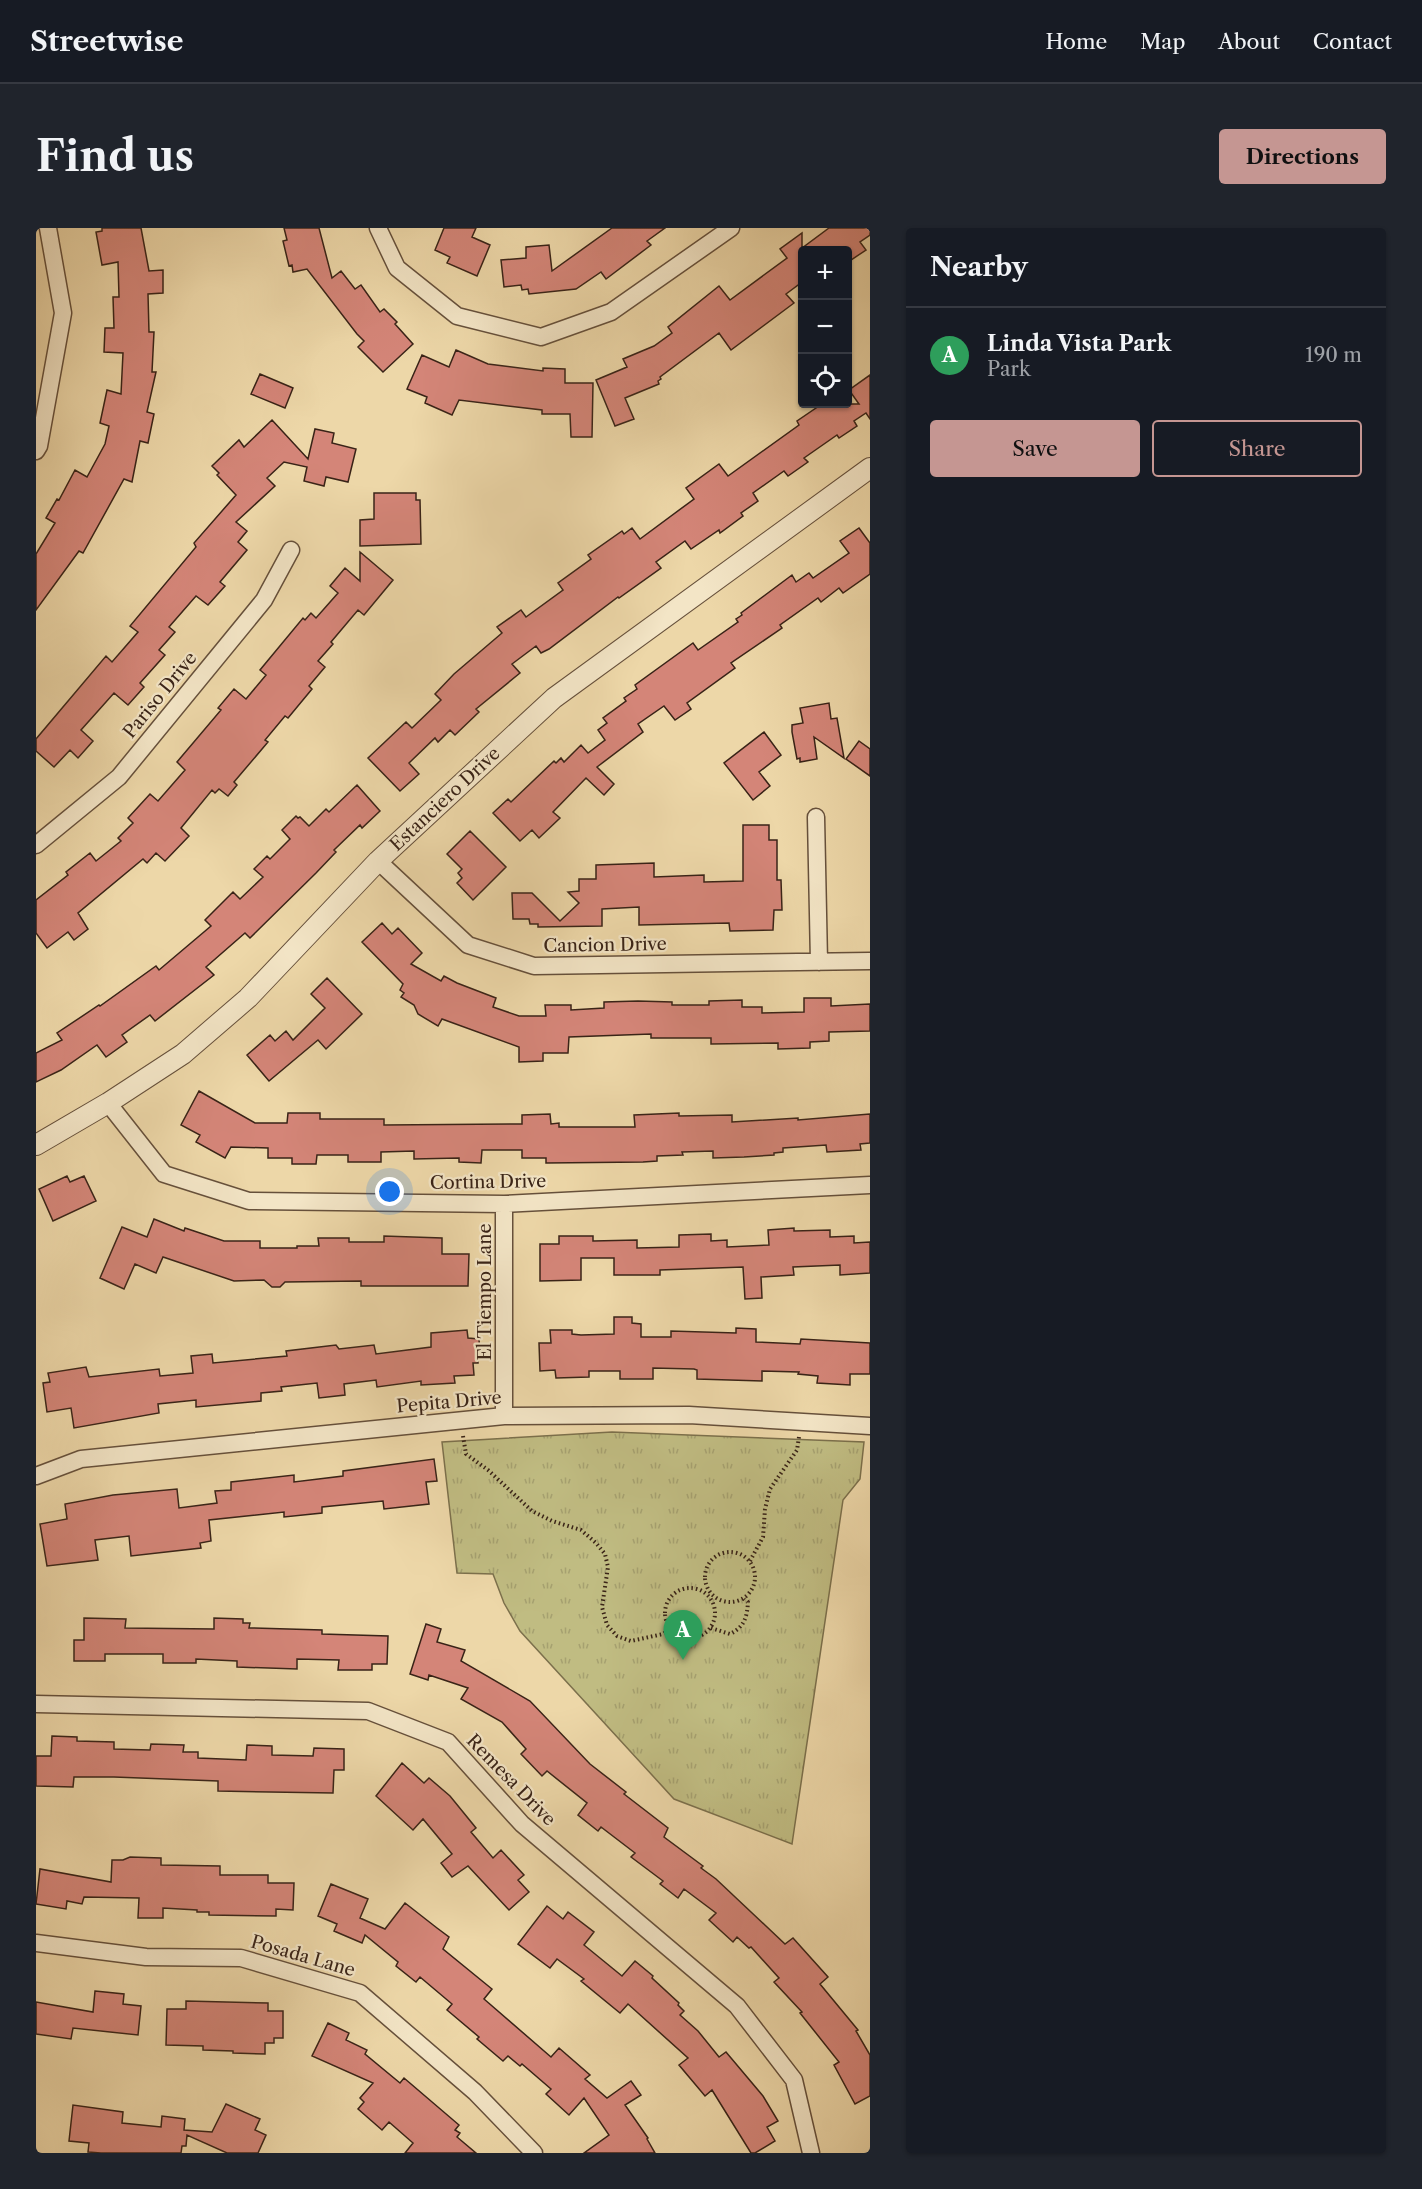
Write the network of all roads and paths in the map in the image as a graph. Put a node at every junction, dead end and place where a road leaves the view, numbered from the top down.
1 (48, 228) edge
2 (378, 228) edge
3 (730, 228) edge
4 (36, 451) edge
5 (870, 468) edge
6 (291, 550) dead end
7 (816, 817) dead end
8 (36, 845) edge
9 (378, 861) junction
10 (819, 962) junction
11 (870, 962) edge
12 (108, 1103) junction
13 (36, 1144) edge
14 (870, 1185) edge
15 (504, 1204) junction
16 (504, 1416) junction
17 (462, 1420) junction
18 (800, 1421) junction
19 (870, 1426) edge
20 (36, 1476) edge
21 (750, 1561) junction
22 (744, 1599) junction
23 (715, 1600) junction
24 (711, 1628) junction
25 (670, 1629) junction
26 (36, 1704) edge
27 (36, 1943) edge
28 (534, 2153) edge
29 (811, 2153) edge

1 - 4 street
2 - 3 street
5 - 9 street, Estanciero Drive
6 - 8 street, Pariso Drive
7 - 10 street
9 - 10 street, Cancion Drive
9 - 12 street, Estanciero Drive
10 - 11 street, Cancion Drive
12 - 13 street, Estanciero Drive
12 - 15 street, Cortina Drive
14 - 15 street, Cortina Drive
15 - 16 street, El Tiempo Lane
16 - 17 street, Pepita Drive
16 - 18 street, Pepita Drive
17 - 20 street, Pepita Drive
17 - 25 path
18 - 19 street, Pepita Drive
18 - 21 path
21 - 22 path
21 - 23 path
22 - 23 path
22 - 24 path
23 - 24 path
23 - 25 path
24 - 25 path
26 - 29 street, Remesa Drive
27 - 28 street, Posada Lane

